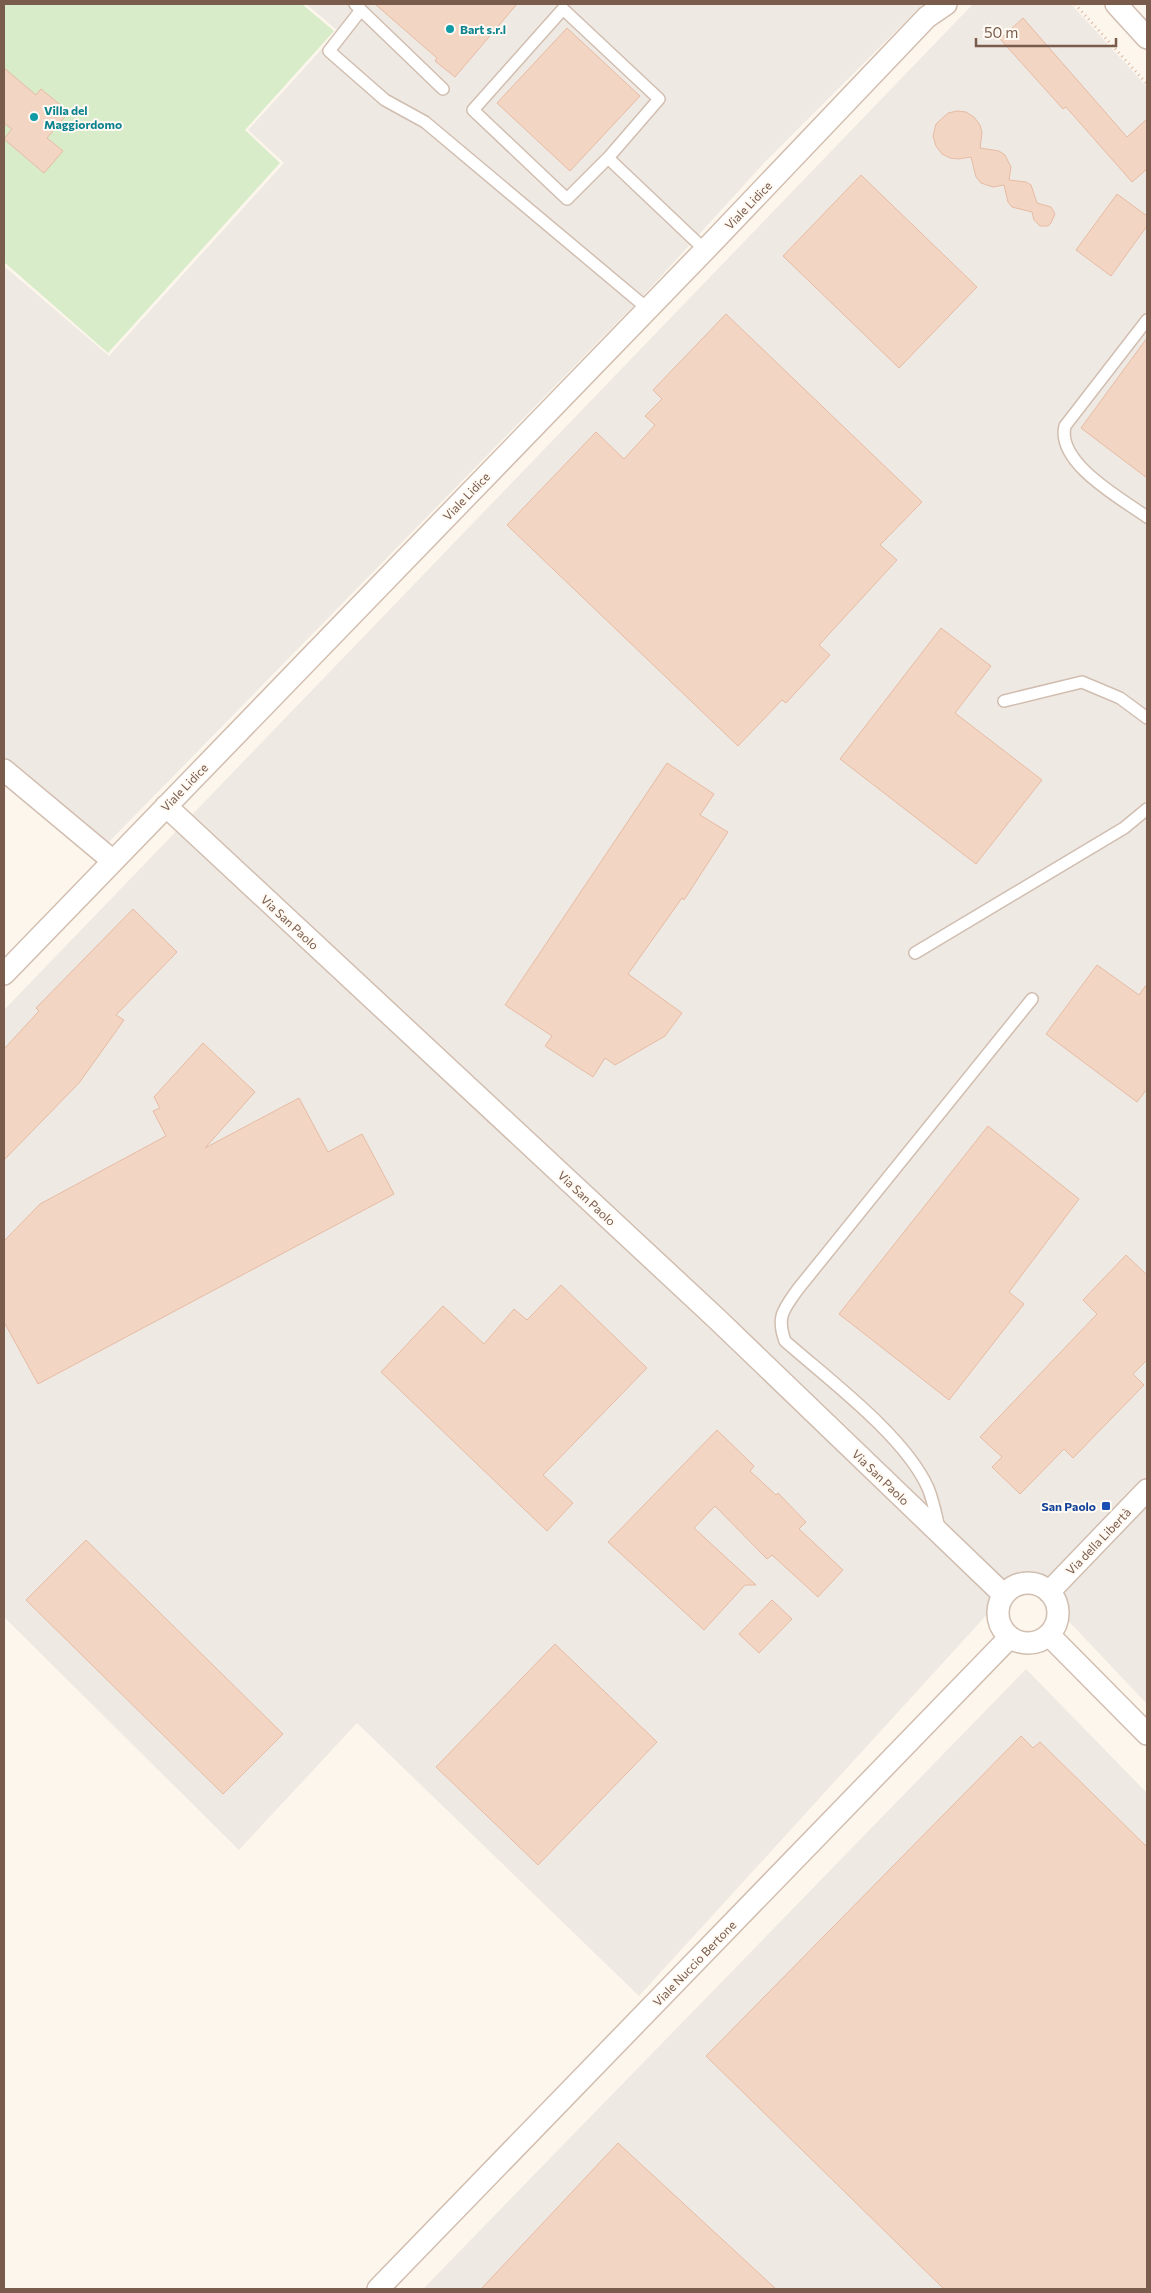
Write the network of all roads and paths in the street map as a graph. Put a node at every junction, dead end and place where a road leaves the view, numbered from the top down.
1 (946, 4) edge
2 (1075, 4) edge
3 (1117, 4) edge
4 (358, 7) edge
5 (930, 10) edge
6 (1147, 21) edge
7 (1147, 38) edge
8 (1147, 84) edge
9 (443, 89) dead end
10 (608, 158) junction
11 (705, 250) junction
12 (648, 309) junction
13 (1147, 320) edge
14 (1147, 517) edge
15 (1004, 701) dead end
16 (1147, 718) edge
17 (4, 770) edge
18 (166, 806) junction
19 (1147, 809) edge
20 (113, 861) junction
21 (915, 953) dead end
22 (4, 974) edge
23 (1032, 999) dead end
24 (1147, 1490) edge
25 (941, 1534) junction
26 (1049, 1592) junction
27 (1004, 1595) junction
28 (1049, 1635) junction
29 (1010, 1637) junction
30 (1147, 1734) edge
31 (378, 2289) edge

1 - 5 street, Viale Lidice
2 - 8 path
3 - 6 street
3 - 7 street
4 - 9 lane
4 - 12 lane
5 - 11 street, Viale Lidice
10 - 10 lane
10 - 11 lane
11 - 12 street, Viale Lidice
12 - 18 street, Viale Lidice
13 - 14 lane
15 - 16 lane
17 - 20 street
18 - 20 street, Viale Lidice
18 - 25 street, Via San Paolo
19 - 21 lane
20 - 22 street, Viale Lidice
23 - 25 lane
24 - 26 street, Via della Libertà
25 - 27 street, Via San Paolo
26 - 27 street
26 - 28 street
27 - 29 street
28 - 29 street
28 - 30 street
29 - 31 street, Viale Nuccio Bertone

